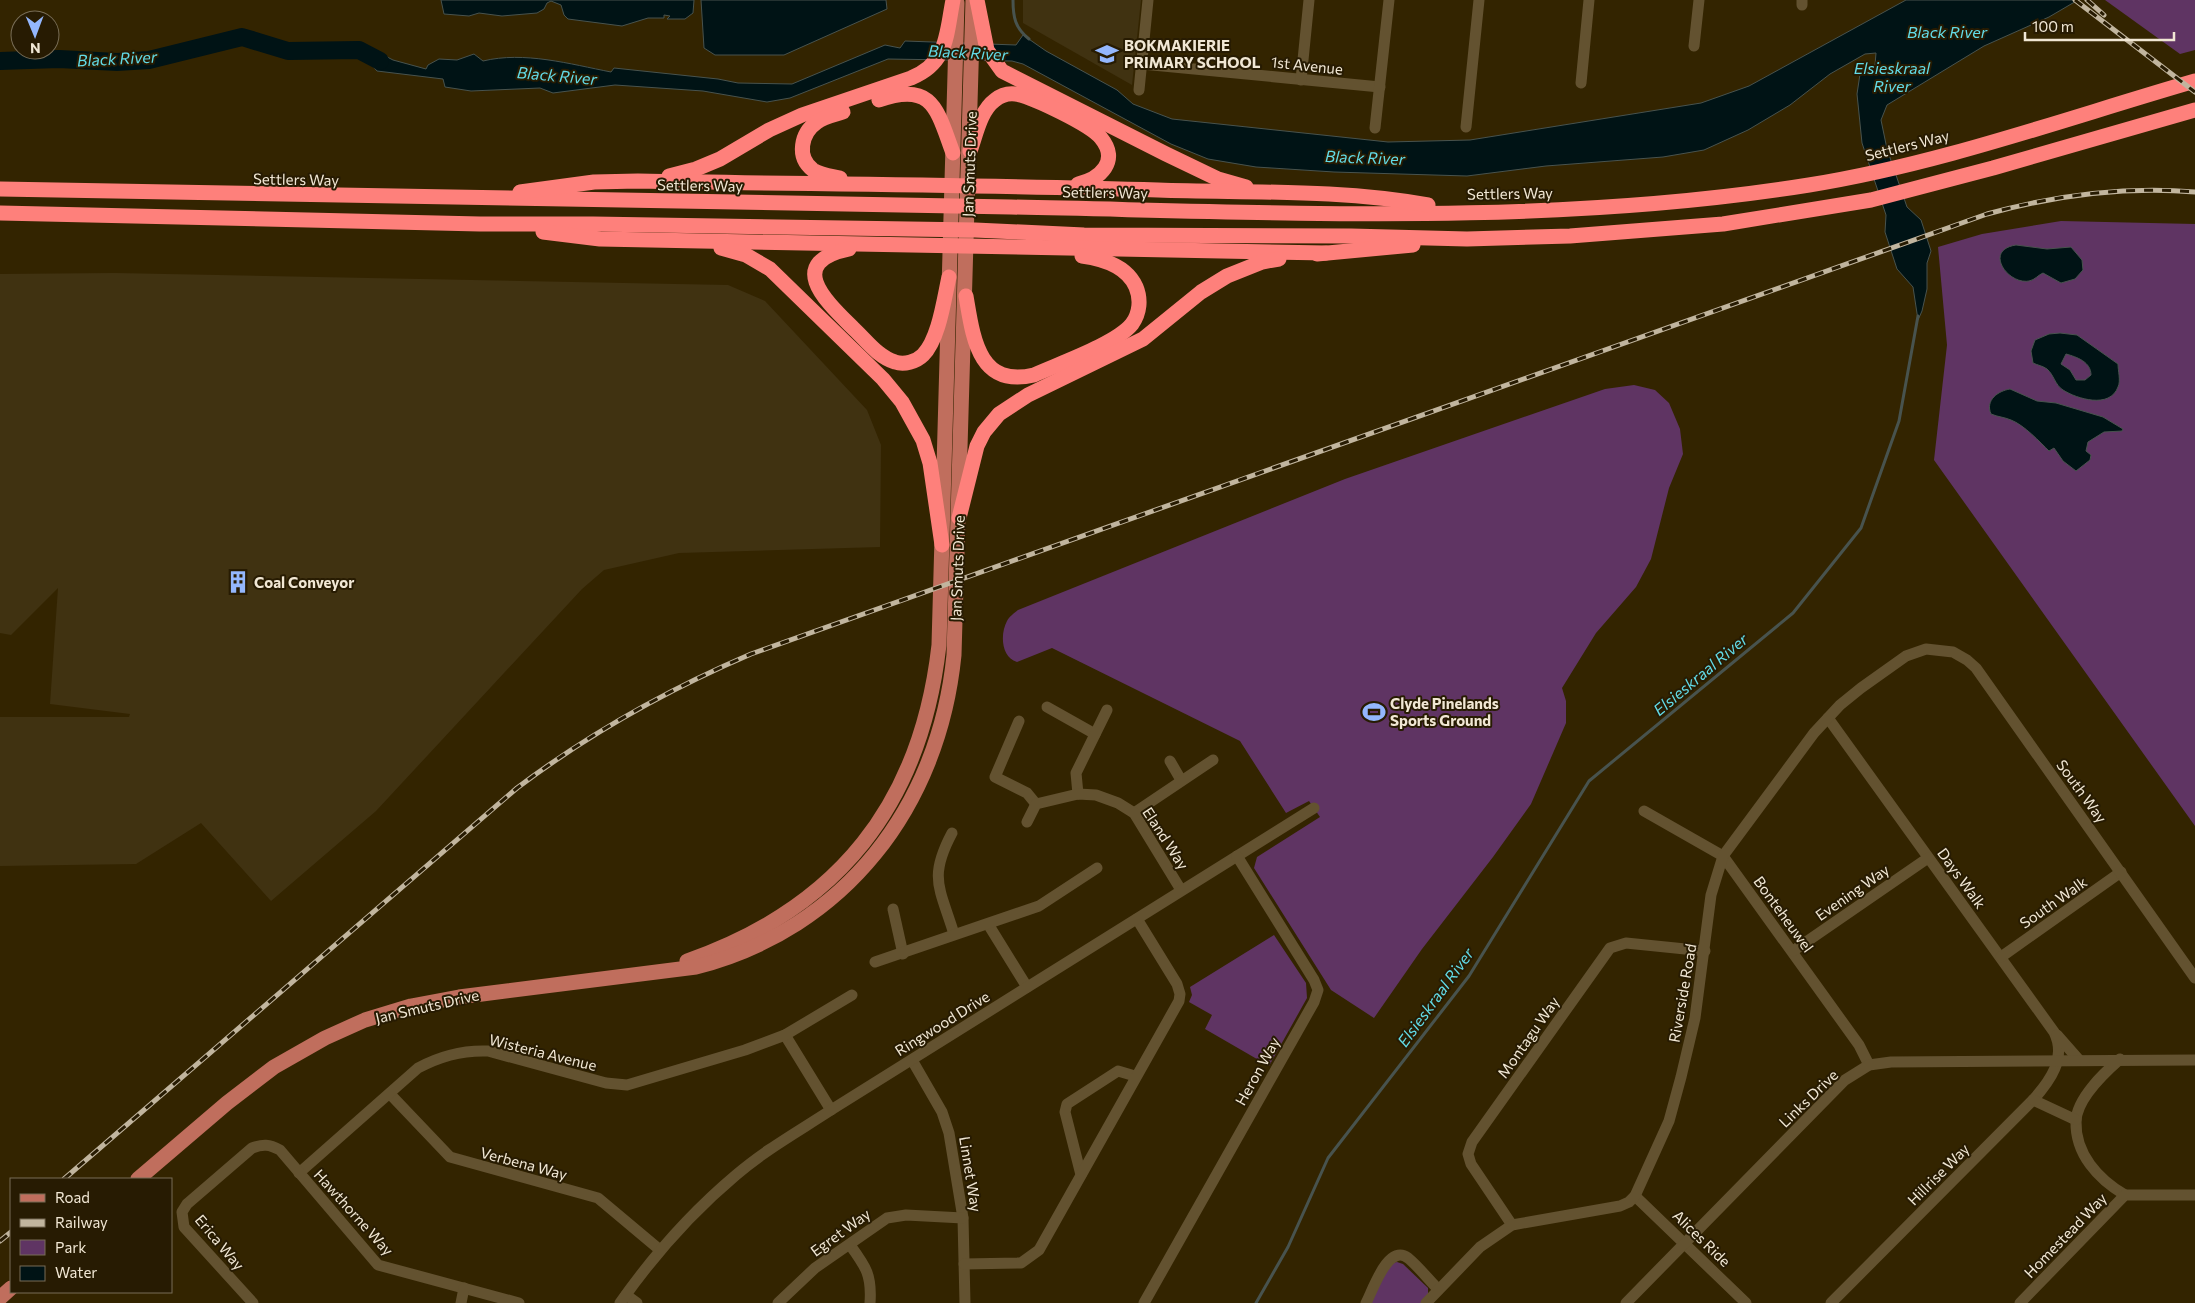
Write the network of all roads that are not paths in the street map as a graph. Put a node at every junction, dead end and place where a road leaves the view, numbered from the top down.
1 (953, 0) edge
2 (957, 0) edge
3 (975, 0) edge
4 (1148, 0) edge
5 (1310, 0) edge
6 (1389, 0) edge
7 (1479, 0) edge
8 (1589, 0) edge
9 (1698, 0) edge
10 (951, 37) junction
11 (978, 38) junction
12 (1694, 46) dead end
13 (1142, 64) junction
14 (964, 70) junction
15 (1301, 80) junction
16 (2195, 81) edge
17 (1581, 83) dead end
18 (1380, 88) junction
19 (1139, 90) dead end
20 (2190, 111) edge
21 (1466, 127) dead end
22 (1375, 128) dead end
23 (970, 151) junction
24 (953, 160) junction
25 (638, 181) junction
26 (884, 184) junction
27 (1056, 187) junction
28 (0, 189) edge
29 (1279, 194) junction
30 (461, 200) junction
31 (1461, 211) junction
32 (0, 213) edge
33 (480, 224) junction
34 (1467, 239) junction
35 (690, 241) junction
36 (865, 245) junction
37 (1022, 248) junction
38 (1326, 253) junction
39 (949, 271) junction
40 (966, 296) junction
41 (959, 518) junction
42 (942, 545) junction
43 (1926, 649) joint
44 (1047, 707) dead end
45 (1107, 710) dead end
46 (1828, 718) junction
47 (1019, 721) dead end
48 (1095, 734) junction
49 (1170, 760) dead end
50 (1213, 760) dead end
51 (1181, 780) junction
52 (1078, 794) junction
53 (1036, 804) junction
54 (1314, 808) dead end
55 (1644, 811) dead end
56 (1134, 813) junction
57 (1027, 822) dead end
58 (952, 833) dead end
59 (1237, 856) junction
60 (1723, 856) junction
61 (1928, 858) junction
62 (1097, 868) dead end
63 (2121, 872) junction
64 (1182, 890) junction
65 (893, 909) dead end
66 (1137, 919) junction
67 (988, 924) junction
68 (954, 934) junction
69 (1793, 951) junction
70 (1705, 952) junction
71 (903, 954) junction
72 (2001, 957) junction
73 (876, 962) dead end
74 (647, 972) junction
75 (2195, 978) edge
76 (1027, 987) junction
77 (852, 995) dead end
78 (2054, 1032) junction
79 (785, 1035) junction
80 (2120, 1059) junction
81 (912, 1060) junction
82 (2079, 1060) junction
83 (2195, 1060) edge
84 (2057, 1061) junction
85 (1869, 1065) junction
86 (1136, 1076) junction
87 (390, 1094) junction
88 (2034, 1100) junction
89 (831, 1110) junction
90 (2076, 1120) junction
91 (264, 1144) joint
92 (299, 1173) junction
93 (1081, 1176) junction
94 (139, 1178) edge
95 (2195, 1194) edge
96 (2125, 1195) junction
97 (1636, 1196) junction
98 (963, 1218) junction
99 (1512, 1225) junction
100 (1684, 1241) junction
101 (850, 1244) junction
102 (660, 1250) junction
103 (964, 1264) junction
104 (464, 1288) junction
105 (10, 1289) edge
106 (1438, 1289) junction
107 (0, 1298) edge
108 (623, 1299) edge
109 (253, 1303) edge
110 (460, 1303) edge
111 (519, 1303) edge
112 (637, 1303) edge
113 (778, 1303) edge
114 (870, 1303) edge
115 (965, 1303) edge
116 (1144, 1303) edge
117 (1366, 1303) edge
118 (1426, 1303) edge
119 (1626, 1303) edge
120 (1746, 1303) edge
121 (1830, 1303) edge
122 (2020, 1303) edge

1 - 10 highway
2 - 10 main road, Jan Smuts Drive
3 - 11 highway
4 - 13 street
5 - 15 street
6 - 18 street
7 - 21 street
8 - 17 street
9 - 12 street
10 - 14 main road, Jan Smuts Drive
10 - 25 highway
11 - 14 main road, Jan Smuts Drive
11 - 29 highway
13 - 15 street, 1st Avenue
13 - 19 street
14 - 23 main road, Jan Smuts Drive
14 - 24 main road, Jan Smuts Drive
15 - 18 street, 1st Avenue
16 - 31 highway, Settlers Way
18 - 22 street
20 - 34 highway
23 - 27 highway
23 - 40 main road, Jan Smuts Drive
24 - 26 highway
24 - 39 main road, Jan Smuts Drive
25 - 26 highway
25 - 30 highway
26 - 27 highway
27 - 29 highway
28 - 30 highway, Settlers Way
29 - 31 highway
30 - 31 highway, Settlers Way
32 - 33 highway
33 - 34 highway
33 - 35 highway
34 - 38 highway
35 - 36 highway
35 - 42 highway
36 - 37 highway
36 - 39 highway
37 - 38 highway
37 - 40 highway
38 - 41 highway
39 - 42 main road, Jan Smuts Drive
40 - 41 main road, Jan Smuts Drive
41 - 74 main road, Jan Smuts Drive
42 - 74 main road, Jan Smuts Drive
43 - 46 street, Riverside Road
43 - 63 street, South Way
44 - 48 street
45 - 48 street
46 - 60 street, Riverside Road
46 - 61 street, Days Walk
47 - 53 street
48 - 52 street
49 - 51 street
50 - 51 street
51 - 56 street
52 - 53 street, Eland Way
52 - 56 street, Eland Way
53 - 57 street
54 - 59 street, Ringwood Drive
55 - 60 street, Bonteheuwel
56 - 64 street, Eland Way
58 - 68 street
59 - 64 street, Ringwood Drive
59 - 116 street, Heron Way
60 - 69 street, Bonteheuwel
60 - 70 street, Riverside Road
61 - 69 street, Evening Way
61 - 72 street, Days Walk
62 - 67 street
63 - 72 street, South Walk
63 - 75 street, South Way
64 - 66 street, Ringwood Drive
65 - 71 street
66 - 76 street, Ringwood Drive
66 - 86 street
67 - 68 street
67 - 76 street
68 - 71 street
69 - 85 street, Bonteheuwel
70 - 97 street, Riverside Road
70 - 99 street, Montagu Way
71 - 73 street
72 - 78 street, Days Walk
74 - 94 main road, Jan Smuts Drive
76 - 81 street, Ringwood Drive
77 - 79 street, Wisteria Avenue
78 - 82 street
78 - 84 street, Days Walk
79 - 87 street, Wisteria Avenue
79 - 89 street
80 - 82 street, Links Drive
80 - 83 street, Links Drive
80 - 90 street
81 - 89 street, Ringwood Drive
81 - 98 street, Linnet Way
82 - 84 street, Links Drive
84 - 85 street, Links Drive
84 - 88 street, Hillrise Way
85 - 100 street, Links Drive
86 - 93 street
86 - 93 street
87 - 92 street, Wisteria Avenue
87 - 102 street, Verbena Way
88 - 90 street
88 - 121 street, Hillrise Way
89 - 102 street, Ringwood Drive
90 - 96 street
91 - 92 street, Hawthorne Way
91 - 109 street, Erica Way
92 - 104 street, Hawthorne Way
93 - 103 street
95 - 96 street, Homestead Way
96 - 122 street, Homestead Way
97 - 99 street
97 - 100 street, Alices Ride
98 - 101 street, Egret Way
98 - 103 street, Linnet Way
99 - 106 street
100 - 119 street, Links Drive
100 - 120 street, Alices Ride
101 - 113 street, Egret Way
101 - 114 street
102 - 108 street, Ringwood Drive
103 - 115 street, Linnet Way
104 - 110 street
104 - 111 street, Hawthorne Way
105 - 107 main road
106 - 117 street
106 - 118 street
108 - 112 street

